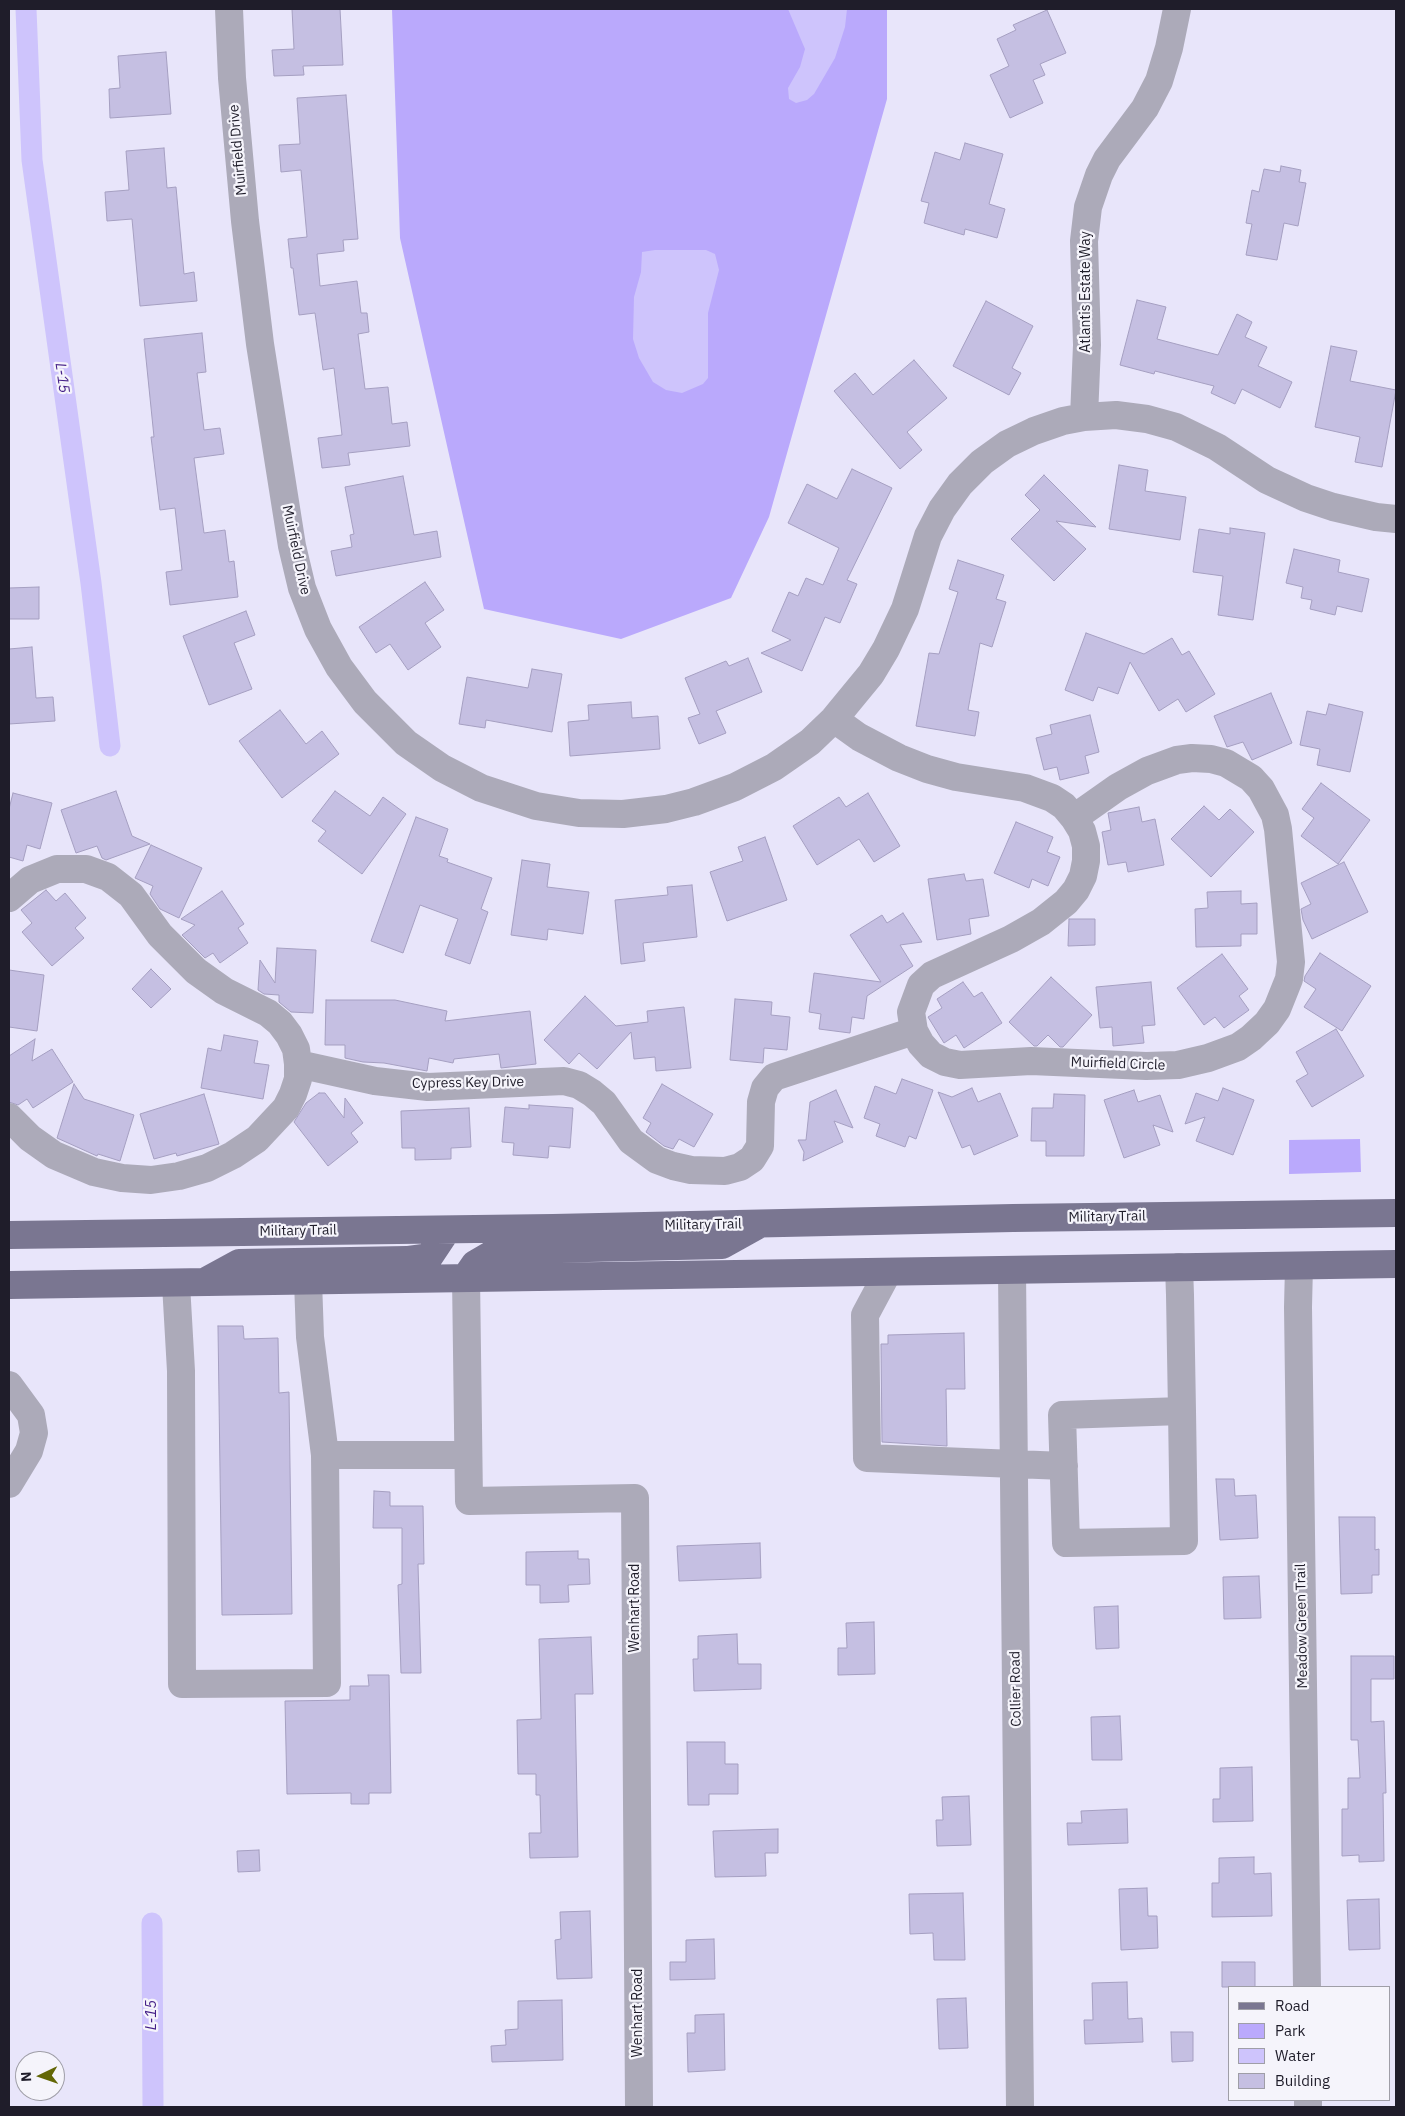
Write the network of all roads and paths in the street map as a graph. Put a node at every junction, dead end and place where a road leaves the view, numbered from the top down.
1 (229, 9) edge
2 (1177, 9) edge
3 (1084, 417) junction
4 (1396, 519) edge
5 (834, 720) junction
6 (1074, 818) junction
7 (10, 894) edge
8 (914, 1030) junction
9 (298, 1064) junction
10 (9, 1117) edge
11 (1396, 1213) edge
12 (759, 1224) junction
13 (447, 1230) junction
14 (9, 1235) edge
15 (1396, 1264) edge
16 (1299, 1266) junction
17 (1179, 1267) junction
18 (1012, 1270) junction
19 (888, 1272) junction
20 (466, 1277) junction
21 (308, 1281) junction
22 (189, 1284) junction
23 (9, 1285) edge
24 (9, 1384) edge
25 (1182, 1410) junction
26 (325, 1455) junction
27 (468, 1455) junction
28 (1013, 1464) junction
29 (1064, 1466) junction
30 (10, 1479) edge
31 (1307, 1986) edge
32 (639, 2107) edge
33 (1020, 2107) edge

1 - 5 street, Muirfield Drive
2 - 3 street, Atlantis Estate Way
3 - 4 street, Muirfield Drive
3 - 5 street, Muirfield Drive
5 - 6 street
6 - 8 street
6 - 8 street, Muirfield Circle
7 - 9 street
8 - 9 street, Cypress Key Drive
9 - 10 street
11 - 12 main road, Military Trail
12 - 13 main road, Military Trail
12 - 20 main road
13 - 14 main road, Military Trail
13 - 22 main road
15 - 16 main road
16 - 17 main road
16 - 31 street, Meadow Green Trail
17 - 18 main road
17 - 25 street
18 - 19 main road
18 - 28 street, Collier Road
19 - 20 main road
19 - 28 street
20 - 21 main road
20 - 27 street, Wenhart Road
21 - 22 main road
21 - 26 street
22 - 23 main road
22 - 26 street
24 - 30 street
25 - 29 street
25 - 29 street
26 - 27 street
27 - 32 street, Wenhart Road
28 - 29 street
28 - 33 street, Collier Road

